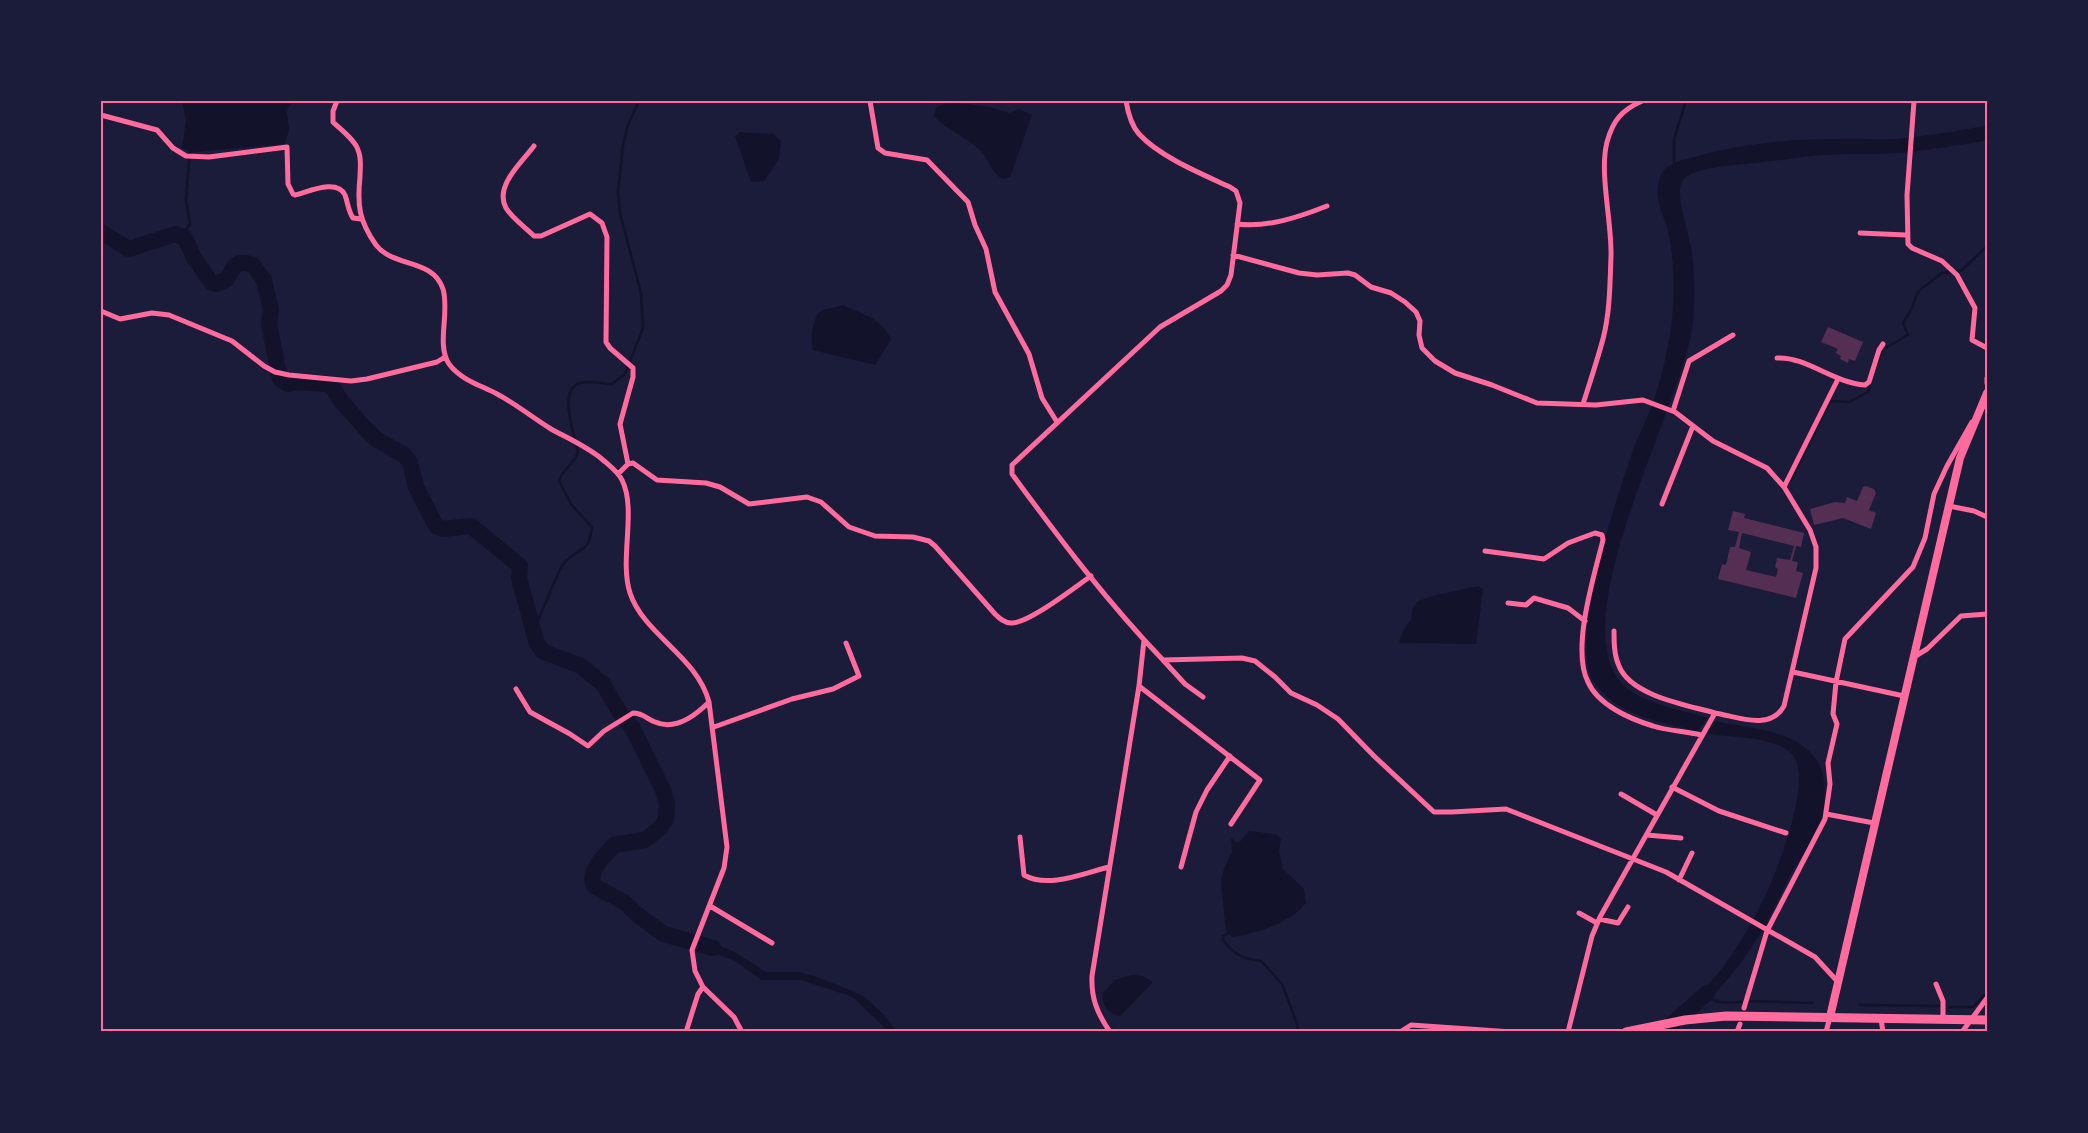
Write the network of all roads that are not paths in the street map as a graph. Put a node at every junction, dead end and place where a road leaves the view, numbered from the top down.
1 (337, 101) edge
2 (870, 101) edge
3 (1126, 101) edge
4 (1642, 101) edge
5 (1914, 101) edge
6 (101, 115) edge
7 (534, 146) dead end
8 (1327, 206) dead end
9 (361, 219) junction
10 (1237, 224) junction
11 (1860, 232) dead end
12 (1906, 235) junction
13 (1233, 255) junction
14 (101, 311) edge
15 (1733, 335) dead end
16 (1883, 344) dead end
17 (1987, 348) edge
18 (445, 357) junction
19 (1777, 358) dead end
20 (1987, 378) edge
21 (1838, 379) junction
22 (1987, 383) edge
23 (1987, 393) edge
24 (1584, 404) junction
25 (1671, 410) junction
26 (1977, 416) junction
27 (1057, 422) junction
28 (1693, 426) junction
29 (628, 464) junction
30 (618, 474) junction
31 (1784, 487) junction
32 (1662, 504) dead end
33 (1950, 506) junction
34 (1987, 517) edge
35 (1485, 551) dead end
36 (1091, 576) junction
37 (1508, 603) dead end
38 (1987, 614) edge
39 (1584, 622) junction
40 (1614, 631) dead end
41 (1144, 640) junction
42 (846, 643) dead end
43 (1914, 657) junction
44 (1163, 660) junction
45 (1793, 672) junction
46 (1836, 682) junction
47 (1139, 686) junction
48 (516, 689) dead end
49 (1904, 696) junction
50 (1203, 697) dead end
51 (710, 702) junction
52 (1713, 715) junction
53 (714, 727) junction
54 (1702, 734) junction
55 (1230, 756) junction
56 (1672, 787) junction
57 (1620, 794) dead end
58 (1826, 814) junction
59 (1657, 815) junction
60 (1874, 823) junction
61 (1231, 824) dead end
62 (1786, 833) dead end
63 (1647, 835) junction
64 (1020, 836) dead end
65 (1681, 838) dead end
66 (1692, 853) dead end
67 (1634, 859) junction
68 (1109, 867) junction
69 (1180, 867) dead end
70 (1679, 880) junction
71 (710, 906) junction
72 (1628, 907) dead end
73 (1579, 913) dead end
74 (1598, 921) junction
75 (1766, 930) junction
76 (772, 943) dead end
77 (1838, 982) junction
78 (1936, 984) dead end
79 (703, 987) junction
80 (1987, 998) edge
81 (1744, 1008) dead end
82 (1830, 1018) junction
83 (1881, 1019) junction
84 (1944, 1020) junction
85 (1970, 1020) junction
86 (1987, 1020) edge
87 (1740, 1024) dead end
88 (686, 1032) edge
89 (742, 1032) edge
90 (1110, 1032) edge
91 (1400, 1032) edge
92 (1512, 1032) edge
93 (1568, 1032) edge
94 (1626, 1032) edge
95 (1738, 1032) edge
96 (1826, 1032) edge
97 (1883, 1032) edge
98 (1962, 1032) edge

1 - 9 street
2 - 27 street
3 - 10 street
4 - 24 street
5 - 12 street
6 - 9 street
7 - 29 street
8 - 10 street
9 - 18 street
10 - 13 street
11 - 12 street
12 - 17 street
13 - 24 street
13 - 27 street
14 - 18 street
15 - 25 street
16 - 21 street
18 - 30 street
19 - 21 street
20 - 22 street
21 - 31 street
23 - 26 main road
24 - 25 street
25 - 28 street
26 - 33 main road
26 - 46 street
27 - 36 street
28 - 31 street
28 - 32 street
29 - 30 street
29 - 36 street
30 - 51 street
31 - 45 street
33 - 34 street
33 - 43 main road
35 - 39 street
36 - 41 street
37 - 39 street
38 - 43 street
39 - 54 street
40 - 52 street
41 - 44 street
41 - 47 street
42 - 53 street
43 - 49 main road
44 - 50 street
44 - 67 street
45 - 46 street
45 - 52 street
46 - 49 street
46 - 58 street
47 - 55 street
47 - 68 street
48 - 51 street
49 - 60 main road
51 - 53 street
52 - 54 street
53 - 71 street
54 - 56 street
55 - 61 street
55 - 69 street
56 - 59 street
56 - 62 street
57 - 59 street
58 - 60 street
58 - 75 street
59 - 63 street
60 - 77 main road
63 - 65 street
63 - 67 street
64 - 68 street
66 - 70 street
67 - 70 street
67 - 74 street
68 - 90 street
70 - 75 street
71 - 76 street
71 - 79 street
72 - 74 street
73 - 74 street
74 - 93 street
75 - 77 street
75 - 81 street
77 - 82 main road
78 - 84 street
79 - 88 street
79 - 89 street
80 - 85 street
82 - 83 highway
82 - 94 highway
82 - 96 street
83 - 84 highway
83 - 97 street
84 - 85 highway
85 - 86 highway
85 - 98 street
87 - 95 street
91 - 92 street

